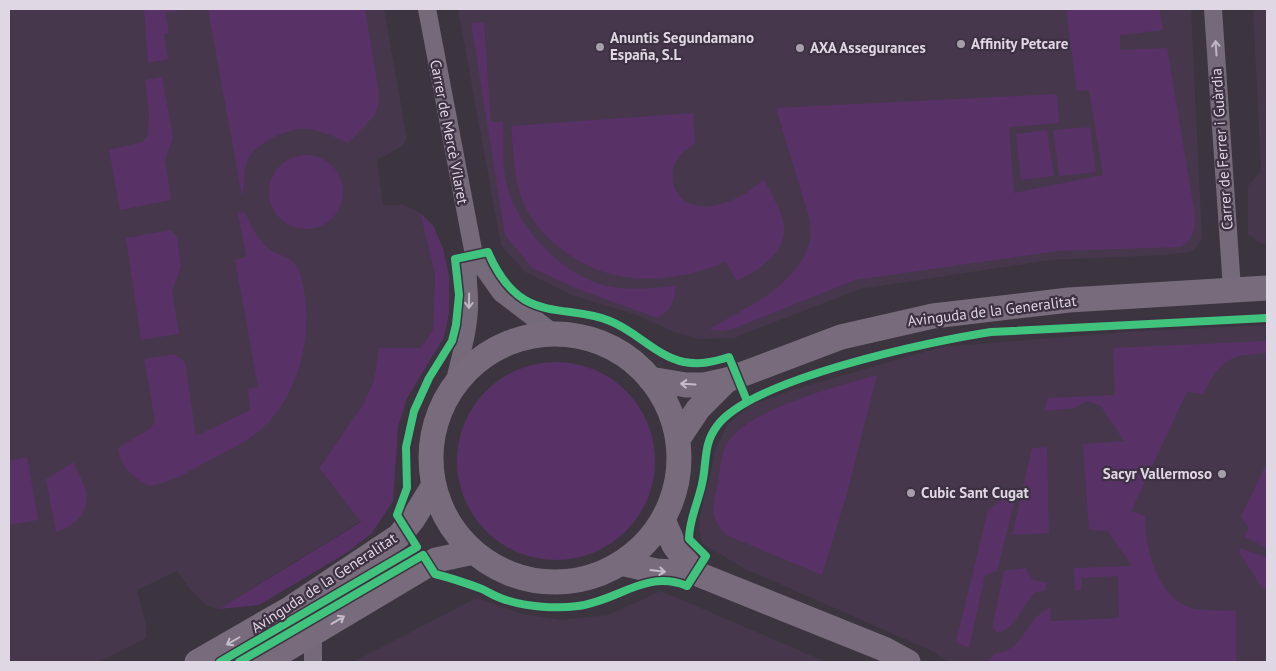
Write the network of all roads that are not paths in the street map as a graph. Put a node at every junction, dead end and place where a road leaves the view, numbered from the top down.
1 (427, 9) edge
2 (1213, 9) edge
3 (474, 255) junction
4 (1267, 288) edge
5 (1232, 289) junction
6 (556, 335) junction
7 (650, 379) junction
8 (727, 380) junction
9 (452, 389) junction
10 (678, 439) junction
11 (434, 485) junction
12 (663, 520) junction
13 (474, 552) junction
14 (621, 563) junction
15 (695, 573) junction
16 (313, 634) junction
17 (196, 662) edge
18 (265, 662) edge
19 (313, 662) edge
20 (908, 662) edge

1 - 3 street, Carrer de Mercè Vilaret
5 -> 2 street, Carrer de Ferrer i Guàrdia
3 - 6 street, Carrer de Mercè Vilaret
3 -> 9 street, Carrer de Mercè Vilaret
4 - 5 street, Avinguda de la Generalitat
5 - 8 street, Avinguda de la Generalitat
6 - 7 street
6 - 9 street
8 -> 7 street, Avinguda de la Generalitat
7 - 10 street
8 - 10 street, Avinguda de la Generalitat
9 - 11 street
10 - 12 street
11 - 13 street
11 -> 17 street, Avinguda de la Generalitat
12 - 14 street
12 - 15 street
13 - 14 street
16 -> 13 street
14 -> 15 street
15 - 20 street
16 - 18 street
16 - 19 street

